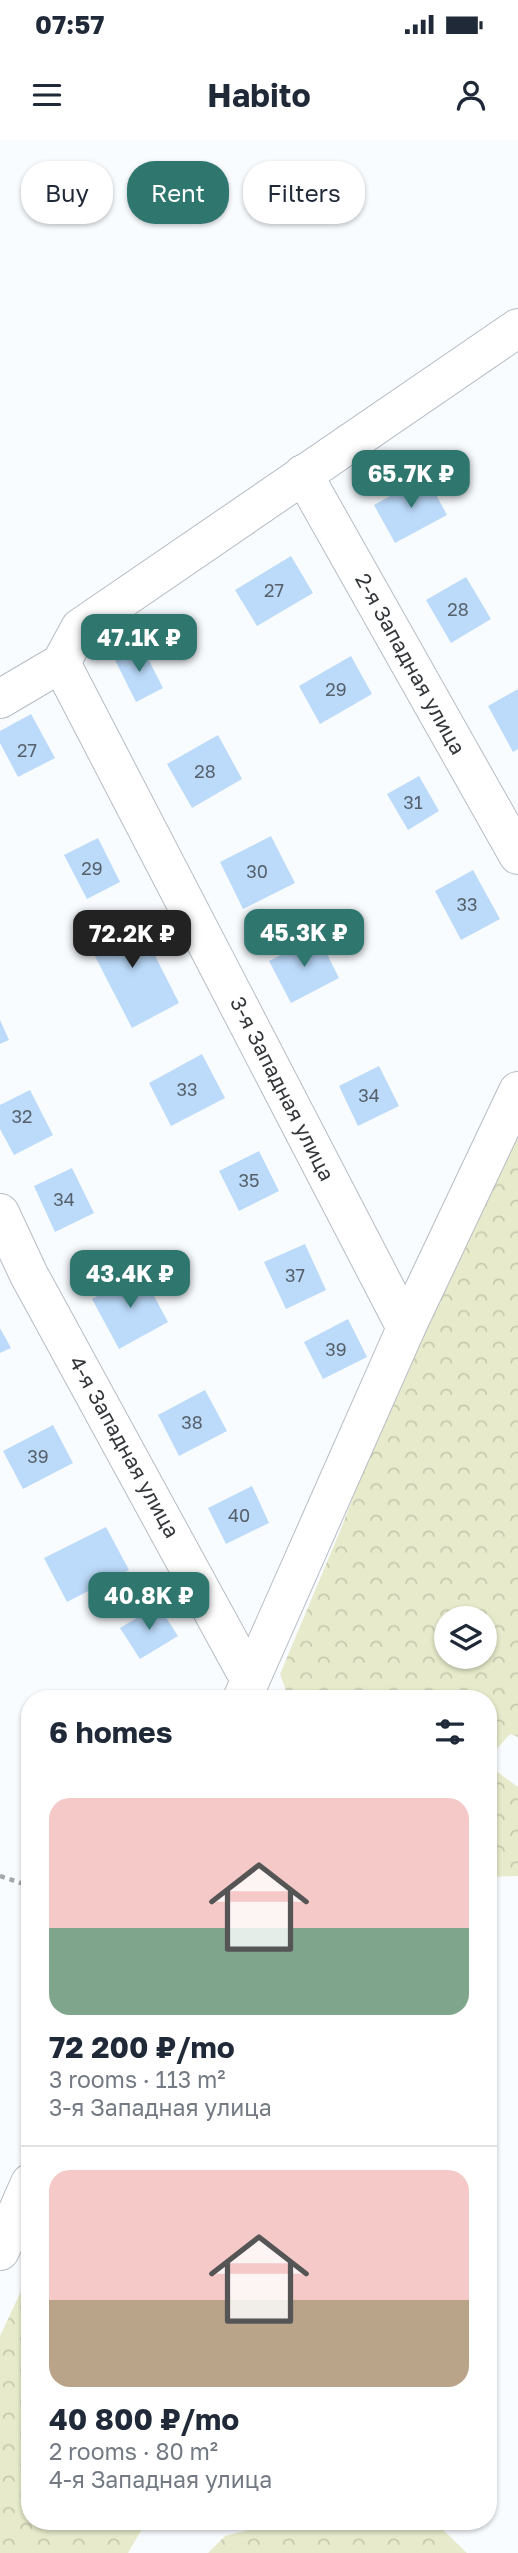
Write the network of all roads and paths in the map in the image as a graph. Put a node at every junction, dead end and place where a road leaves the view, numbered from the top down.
1 (518, 328) edge
2 (303, 474) junction
3 (61, 663) junction
4 (0, 699) edge
5 (518, 855) edge
6 (518, 1091) edge
7 (0, 1213) edge
8 (406, 1328) junction
9 (246, 1689) edge
10 (0, 1876) edge
11 (21, 1883) edge
12 (21, 2203) edge
13 (0, 2251) edge

1 - 2 street
2 - 3 street
2 - 5 street, 2-я Западная улица
3 - 4 street
3 - 8 street, 3-я Западная улица
6 - 8 street
7 - 9 street, 4-я Западная улица
8 - 9 street
10 - 11 path
12 - 13 street

